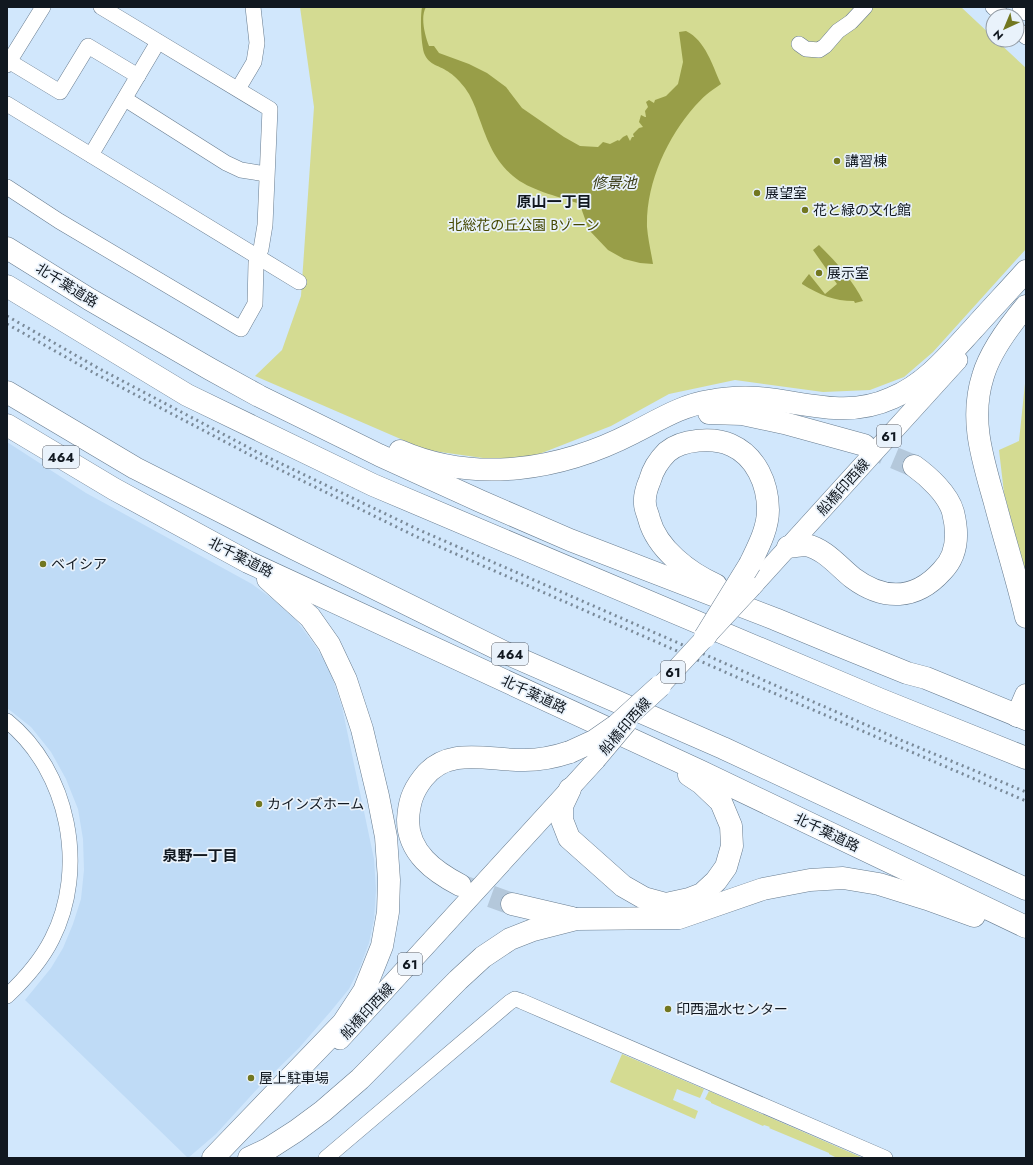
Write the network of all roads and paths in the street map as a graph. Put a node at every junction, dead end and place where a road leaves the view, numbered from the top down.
1 (42, 7) edge
2 (101, 7) edge
3 (253, 7) edge
4 (865, 7) edge
5 (1020, 7) edge
6 (1026, 13) edge
7 (158, 42) junction
8 (799, 44) dead end
9 (8, 62) edge
10 (138, 76) junction
11 (238, 89) junction
12 (124, 99) junction
13 (7, 104) edge
14 (91, 155) junction
15 (266, 174) junction
16 (7, 187) edge
17 (7, 248) edge
18 (258, 257) junction
19 (1026, 271) edge
20 (299, 282) dead end
21 (1026, 284) edge
22 (7, 286) edge
23 (1026, 306) edge
24 (210, 368) junction
25 (7, 392) edge
26 (7, 426) edge
27 (633, 433) junction
28 (864, 445) tunnel mouth
29 (914, 466) tunnel mouth
30 (788, 547) junction
31 (248, 562) junction
32 (1026, 618) edge
33 (705, 637) junction
34 (493, 676) junction
35 (926, 678) junction
36 (660, 686) junction
37 (1026, 695) edge
38 (1022, 717) edge
39 (7, 721) edge
40 (1026, 758) edge
41 (570, 789) junction
42 (460, 885) tunnel mouth
43 (1026, 889) edge
44 (512, 904) tunnel mouth
45 (576, 919) junction
46 (1026, 927) edge
47 (1026, 934) edge
48 (7, 996) edge
49 (213, 1158) edge
50 (249, 1158) edge
51 (326, 1158) edge
52 (885, 1158) edge

1 - 9 street
2 - 7 street
3 - 11 street
4 - 8 street
5 - 6 street
7 - 10 street
7 - 11 street
9 - 10 street
10 - 12 street
11 - 15 street
12 - 14 street
12 - 15 street
13 - 14 street
14 - 18 street
15 - 18 street
16 - 18 street
17 - 24 highway, 北千葉道路
18 - 20 street
19 - 27 highway
21 - 30 main road, 船橋印西線 / 61
22 - 40 highway
23 - 32 highway
24 - 27 highway
24 - 35 highway, 北千葉道路
25 - 43 highway, 北千葉道路 / 464
26 - 31 highway, 北千葉道路 / 464
27 - 28 highway
29 - 30 highway
30 - 33 main road, 船橋印西線 / 61, bridge
31 - 34 highway, 北千葉道路 / 464
31 - 49 highway
33 - 35 highway, bridge
33 - 36 main road, 船橋印西線 / 61, bridge
34 - 41 highway
34 - 46 highway, 北千葉道路 / 464
35 - 38 highway, 北千葉道路
36 - 41 main road, 船橋印西線 / 61, bridge
36 - 42 highway, bridge
37 - 38 highway
39 - 48 street
41 - 49 main road, 船橋印西線 / 61
44 - 45 highway
45 - 47 highway
45 - 50 highway
51 - 52 street

